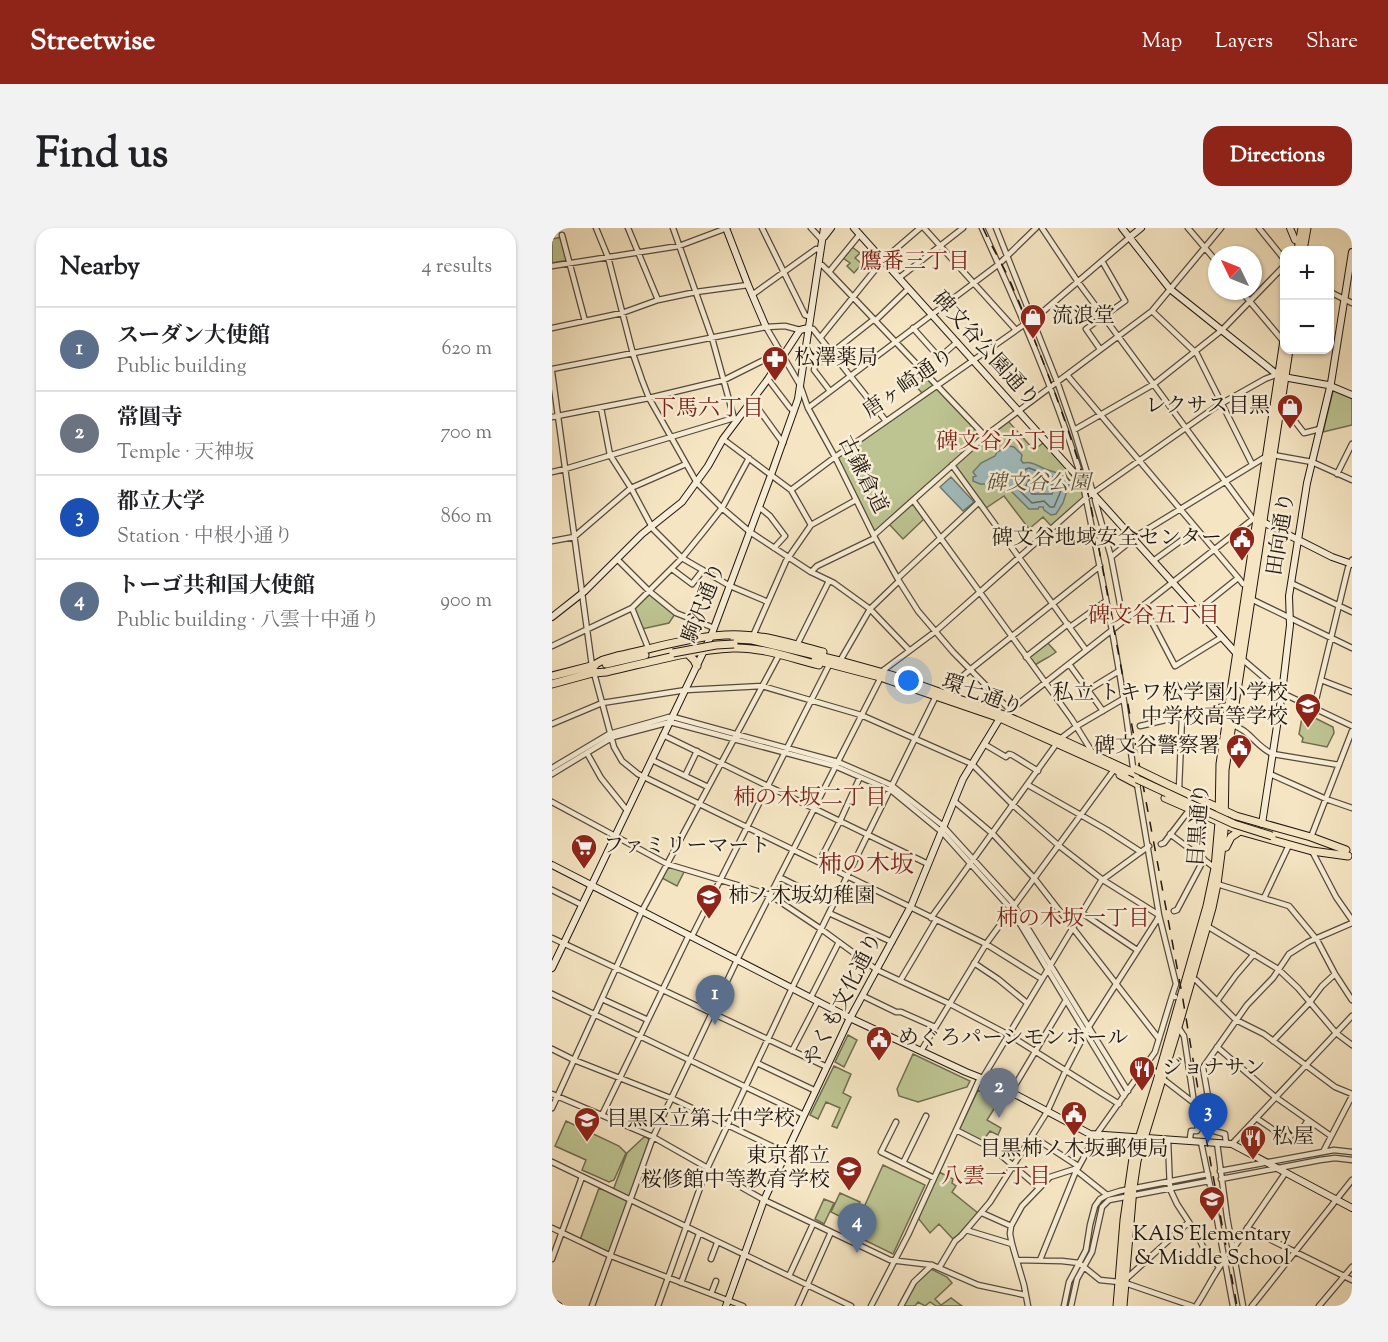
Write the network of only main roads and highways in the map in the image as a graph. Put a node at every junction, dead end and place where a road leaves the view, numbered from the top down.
1 (1302, 228) edge
2 (1307, 228) edge
3 (1298, 246) edge
4 (1304, 246) edge
5 (1283, 354) edge
6 (1288, 354) edge
7 (1282, 375) junction
8 (1270, 455) junction
9 (1259, 520) junction
10 (686, 641) junction
11 (688, 654) junction
12 (1240, 656) junction
13 (841, 664) junction
14 (697, 666) road end
15 (593, 670) junction
16 (880, 674) junction
17 (552, 676) edge
18 (552, 684) edge
19 (1004, 714) junction
20 (1059, 741) junction
21 (1106, 763) junction
22 (1136, 775) junction
23 (1167, 791) junction
24 (1219, 792) junction
25 (1198, 805) junction
26 (1222, 809) junction
27 (1222, 824) junction
28 (1240, 831) junction
29 (1350, 854) edge
30 (1222, 857) junction
31 (1161, 1077) junction
32 (1123, 1282) junction
33 (1117, 1306) edge
34 (1123, 1306) edge

1 - 3 main road
2 - 4 main road
5 - 7 main road, 目黒通り
6 - 7 main road, 目黒通り
7 - 8 main road, 目黒通り
7 - 8 main road, 目黒通り
8 - 9 main road, 目黒通り
9 - 12 main road, 目黒通り
9 - 12 main road, 目黒通り
10 - 11 main road
10 - 13 main road
10 - 15 main road
11 - 13 main road
11 - 14 main road
11 - 15 main road
12 - 24 main road, 目黒通り
12 - 26 main road, 目黒通り
13 - 15 main road, 環七通り, bridge
13 - 16 main road, 環七通り
15 - 17 main road, 環七通り
15 - 18 main road, 環七通り
16 - 19 main road, 環七通り
16 - 19 main road, 環七通り
19 - 20 main road, 環七通り
20 - 21 main road, 環七通り
20 - 21 main road, 環七通り
21 - 22 main road, 環七通り
21 - 22 main road
21 - 22 main road
22 - 23 main road, 環七通り, bridge
23 - 25 main road, 環七通り
23 - 25 main road
24 - 25 main road
24 - 26 main road, 目黒通り
25 - 26 main road
25 - 27 main road
25 - 29 main road, 環七通り, bridge
26 - 27 main road, 目黒通り
26 - 29 main road
27 - 28 main road
27 - 30 main road, 目黒通り
27 - 31 main road, 目黒通り
28 - 29 main road
28 - 30 main road
30 - 31 main road, 目黒通り
31 - 32 main road, 目黒通り
32 - 33 main road, 目黒通り
32 - 34 main road, 目黒通り

